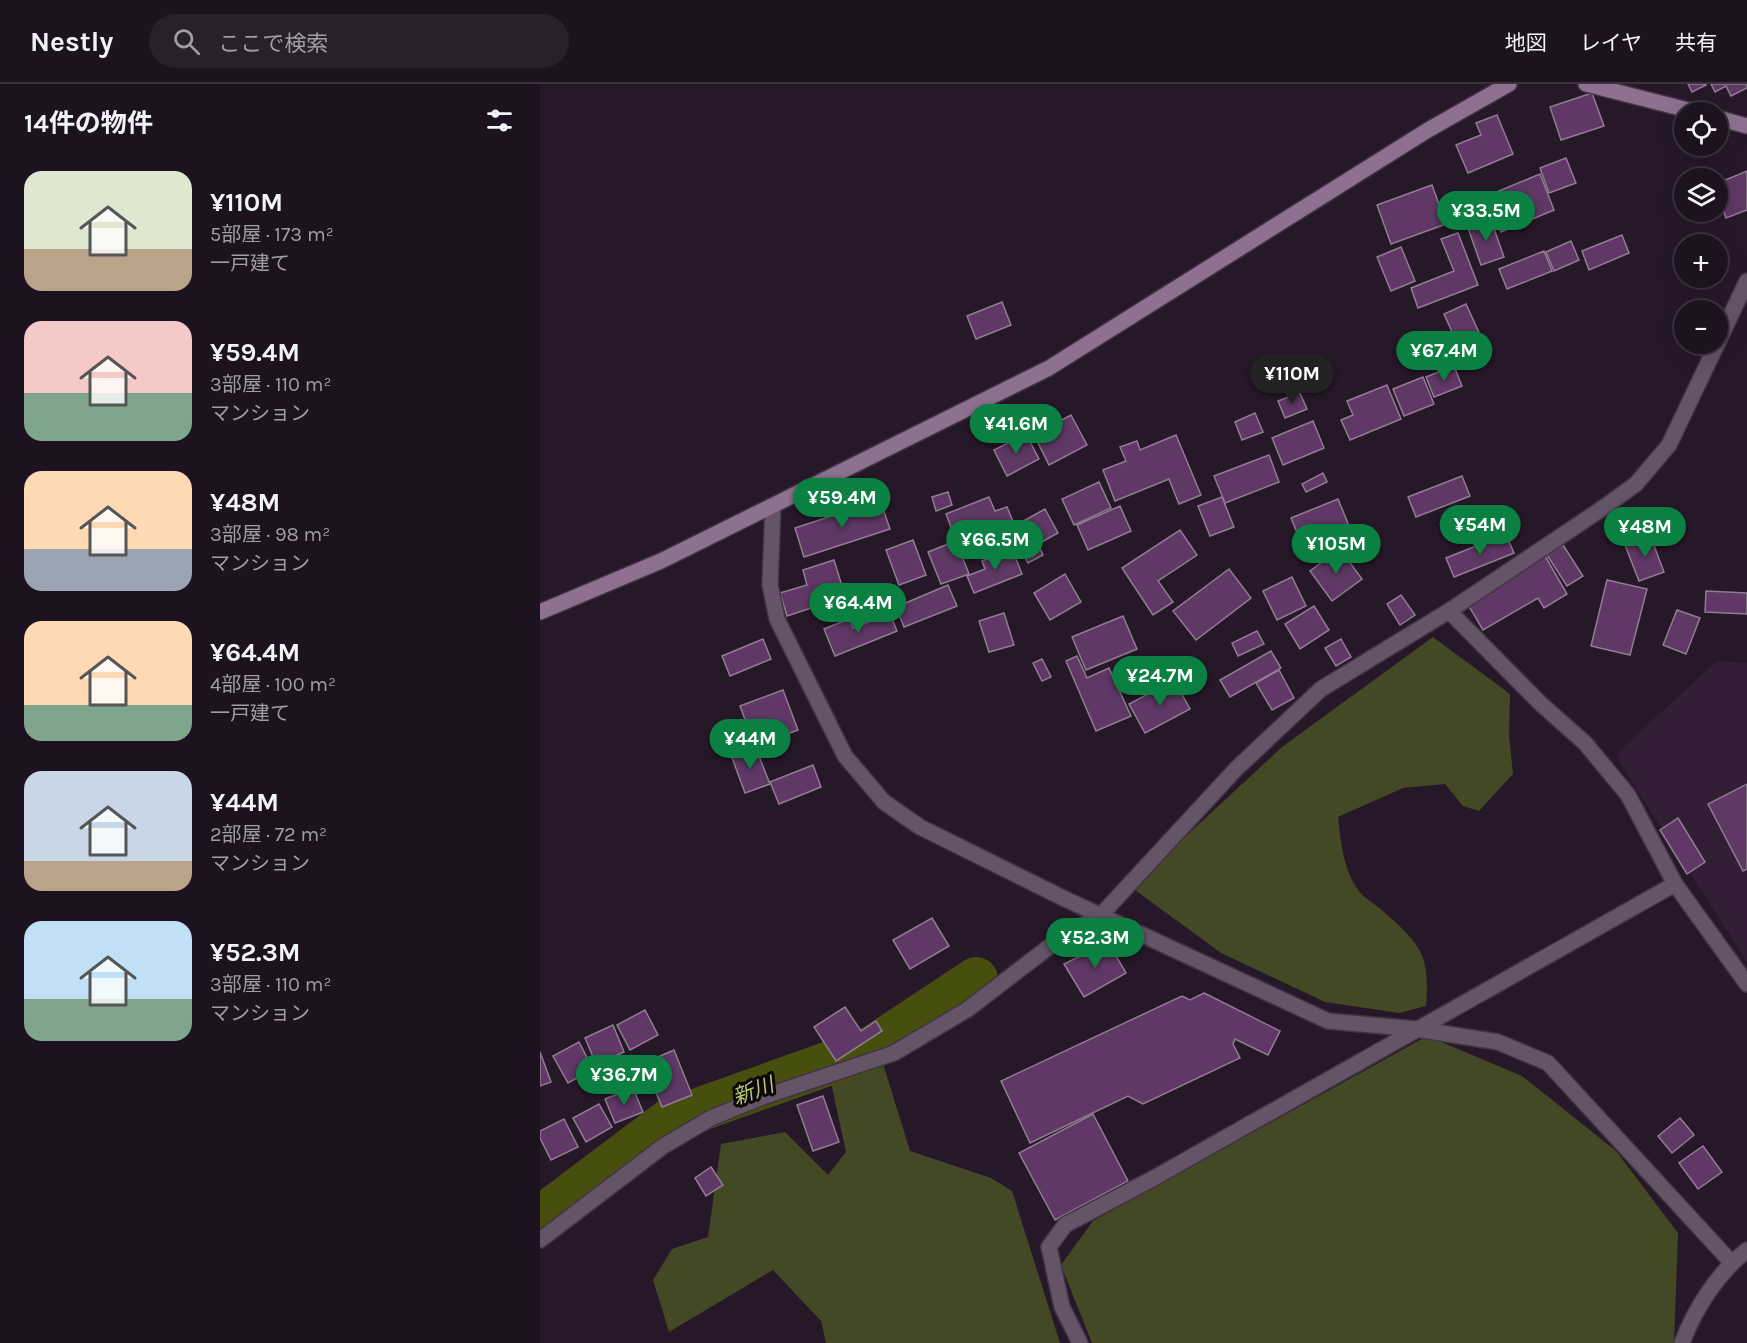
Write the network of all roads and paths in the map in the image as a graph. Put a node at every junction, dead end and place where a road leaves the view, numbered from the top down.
1 (1509, 84) edge
2 (1586, 84) edge
3 (1674, 106) edge
4 (1728, 121) edge
5 (1747, 126) edge
6 (1747, 281) edge
7 (774, 506) junction
8 (1449, 611) junction
9 (540, 612) edge
10 (1675, 884) junction
11 (1101, 915) junction
12 (1747, 984) edge
13 (1416, 1029) junction
14 (540, 1240) edge
15 (1747, 1250) edge
16 (1731, 1262) junction
17 (1080, 1343) edge
18 (1682, 1343) edge

1 - 7 street
2 - 3 street
4 - 5 street
6 - 8 street
7 - 9 street
7 - 11 street
8 - 10 street
8 - 11 street
10 - 12 street
10 - 13 street
11 - 13 street
11 - 14 street
13 - 16 street
13 - 17 street
15 - 16 street
16 - 18 street

